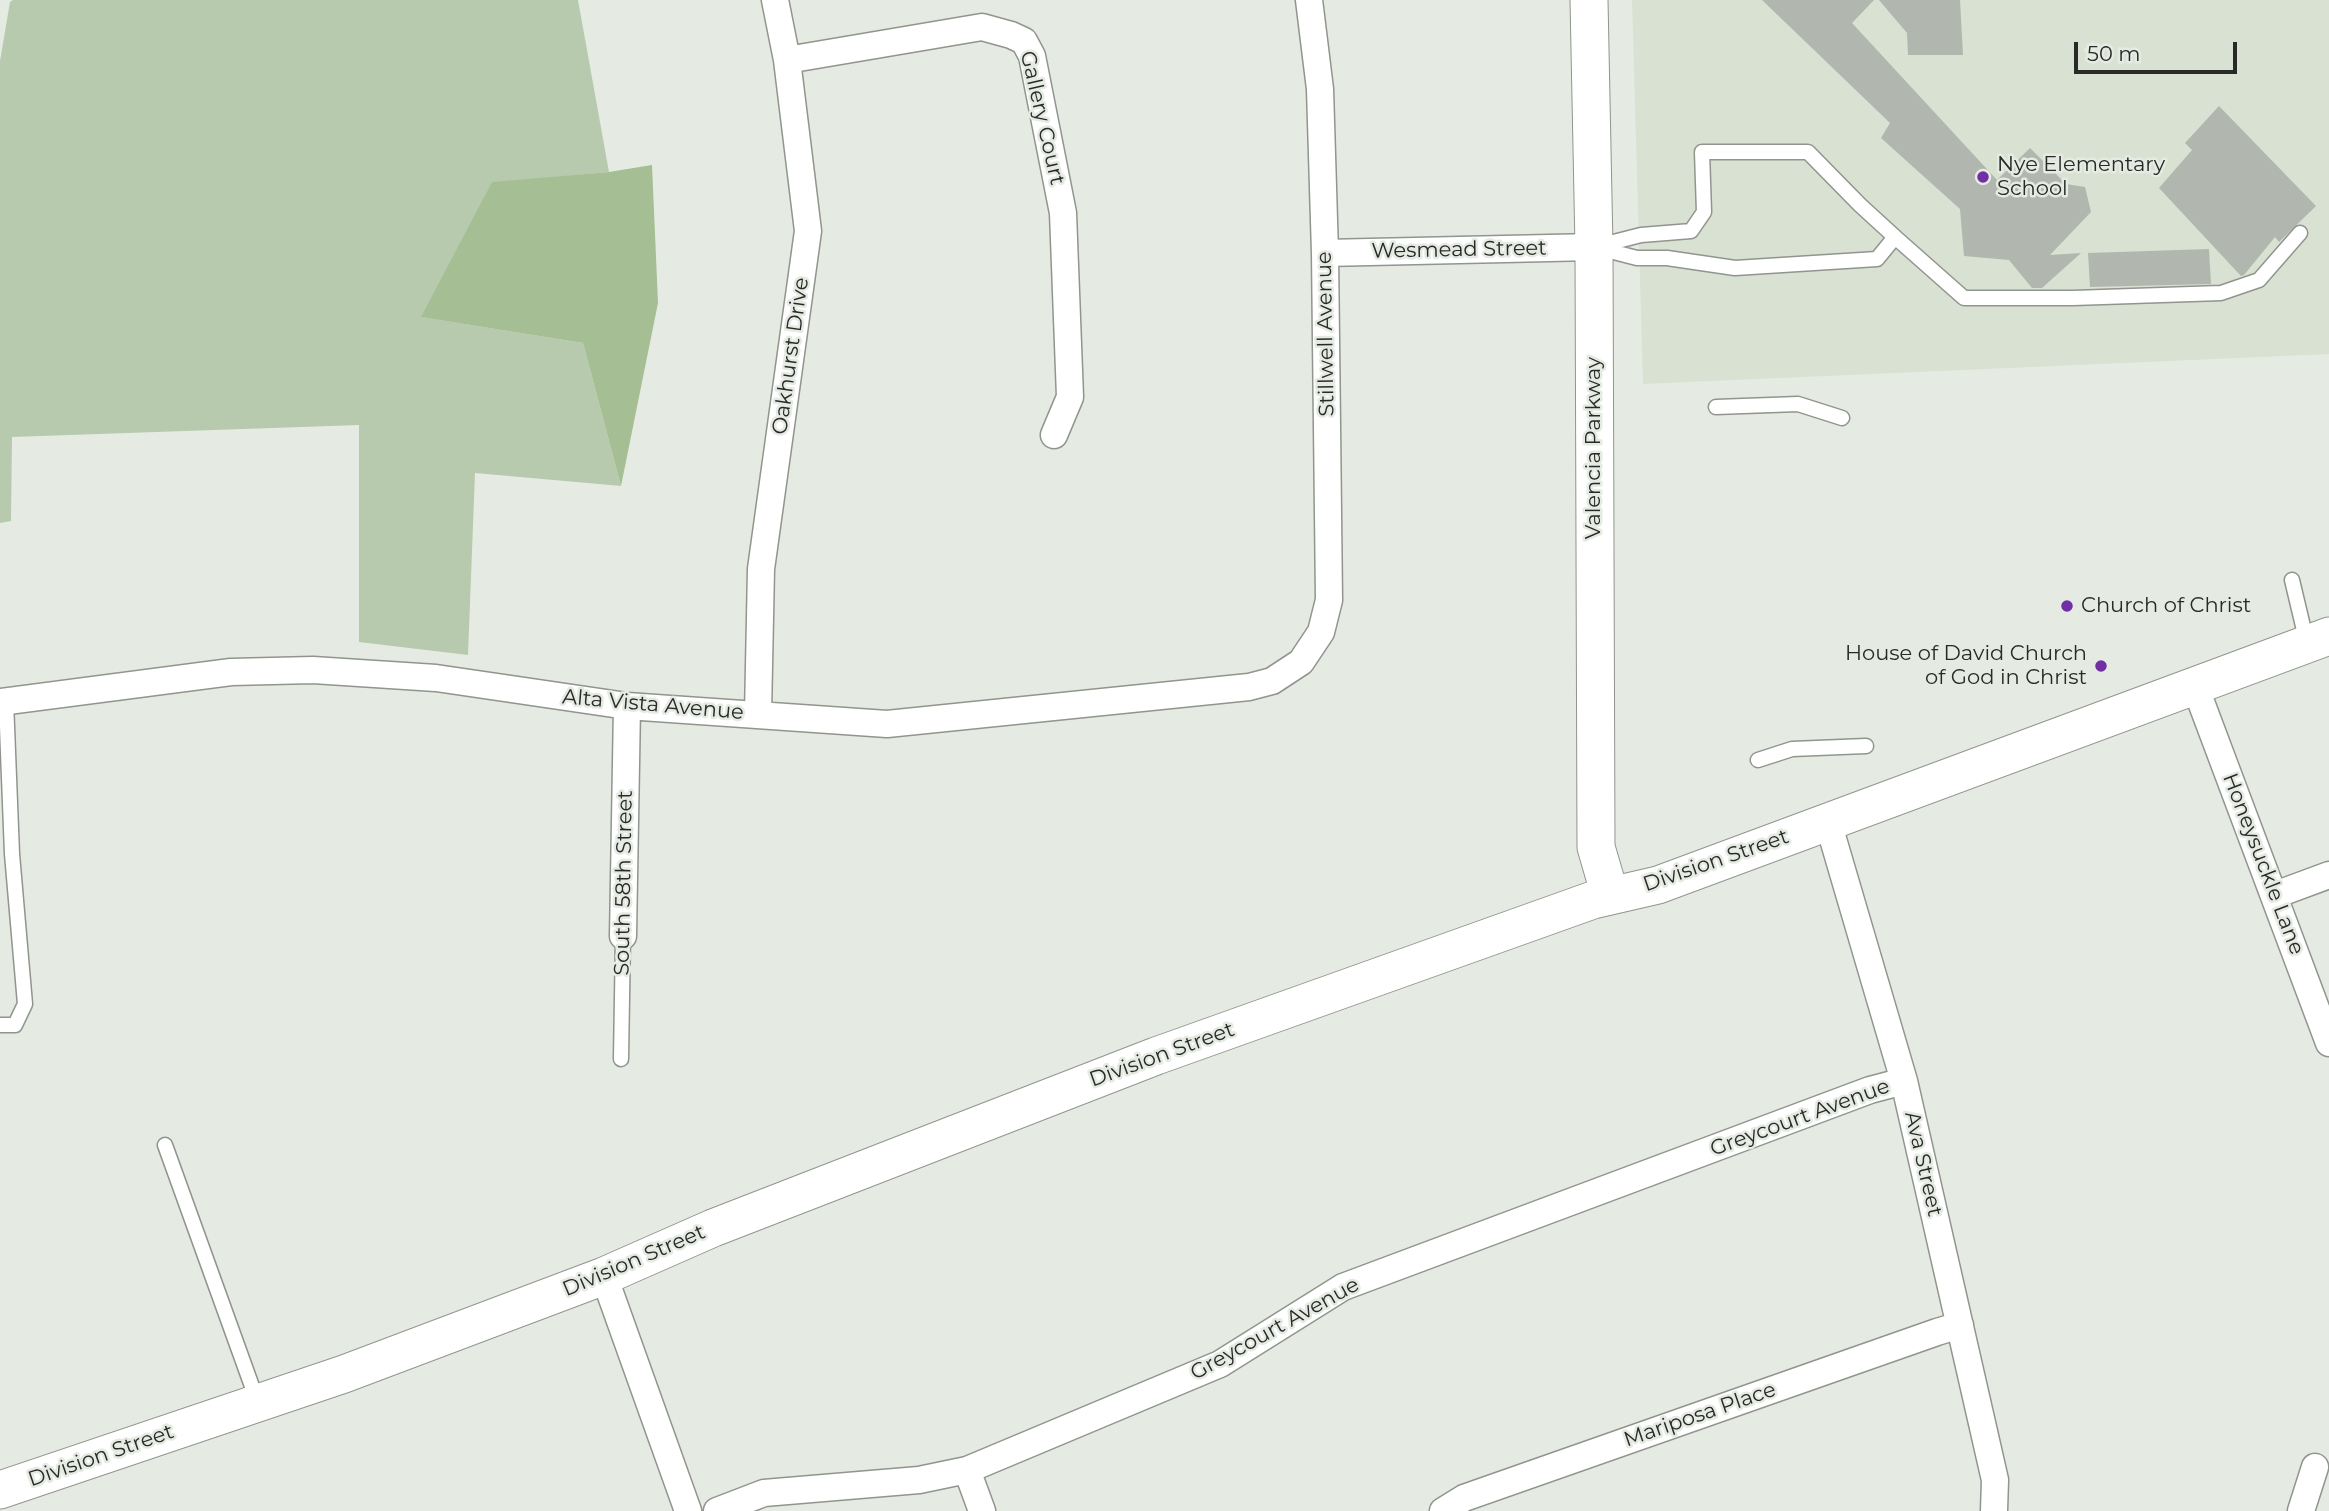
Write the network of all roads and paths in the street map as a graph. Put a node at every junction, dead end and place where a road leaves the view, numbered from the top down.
1 (775, 0) edge
2 (1309, 0) edge
3 (1589, 0) edge
4 (786, 60) junction
5 (2300, 233) dead end
6 (1895, 237) junction
7 (1594, 247) junction
8 (1325, 253) junction
9 (1716, 407) dead end
10 (1842, 418) dead end
11 (1054, 435) dead end
12 (2292, 580) dead end
13 (2318, 640) edge
14 (1301, 662) joint
15 (2195, 686) junction
16 (3, 702) edge
17 (627, 706) junction
18 (758, 714) junction
19 (1866, 746) dead end
20 (1758, 760) dead end
21 (1828, 822) junction
22 (2329, 875) edge
23 (1610, 895) junction
24 (2275, 895) junction
25 (623, 936) joint
26 (0, 1025) edge
27 (2329, 1043) edge
28 (621, 1059) dead end
29 (1904, 1081) junction
30 (164, 1144) dead end
31 (604, 1276) junction
32 (1960, 1325) junction
33 (258, 1403) junction
34 (2315, 1467) dead end
35 (967, 1470) junction
36 (0, 1490) edge
37 (688, 1511) edge
38 (718, 1511) edge
39 (982, 1511) edge
40 (1443, 1511) edge
41 (1994, 1511) edge
42 (2301, 1511) edge

1 - 4 street, Oakhurst Drive
2 - 8 street, Stillwell Avenue
3 - 7 main road, Valencia Parkway
4 - 11 street, Gallery Court
4 - 18 street, Oakhurst Drive
5 - 6 lane
6 - 7 lane
6 - 7 lane
7 - 8 street, Wesmead Street
7 - 23 main road, Valencia Parkway
8 - 14 street, Stillwell Avenue
9 - 10 lane
12 - 13 lane
13 - 15 main road, Division Street
14 - 18 street, Alta Vista Avenue
15 - 21 main road, Division Street
15 - 24 street, Honeysuckle Lane
16 - 17 street, Alta Vista Avenue
16 - 26 lane
17 - 18 street, Alta Vista Avenue
17 - 25 street, South 58th Street
19 - 20 lane
21 - 23 main road, Division Street
21 - 29 street, Ava Street
22 - 24 street
23 - 31 main road, Division Street
24 - 27 street, Honeysuckle Lane
25 - 28 lane, South 58th Street
29 - 32 street, Ava Street
29 - 35 street, Greycourt Avenue
30 - 33 lane
31 - 33 main road, Division Street
31 - 37 street
32 - 40 street, Mariposa Place
32 - 41 street, Ava Street
33 - 36 main road, Division Street
34 - 42 street
35 - 38 street, Greycourt Avenue
35 - 39 street

